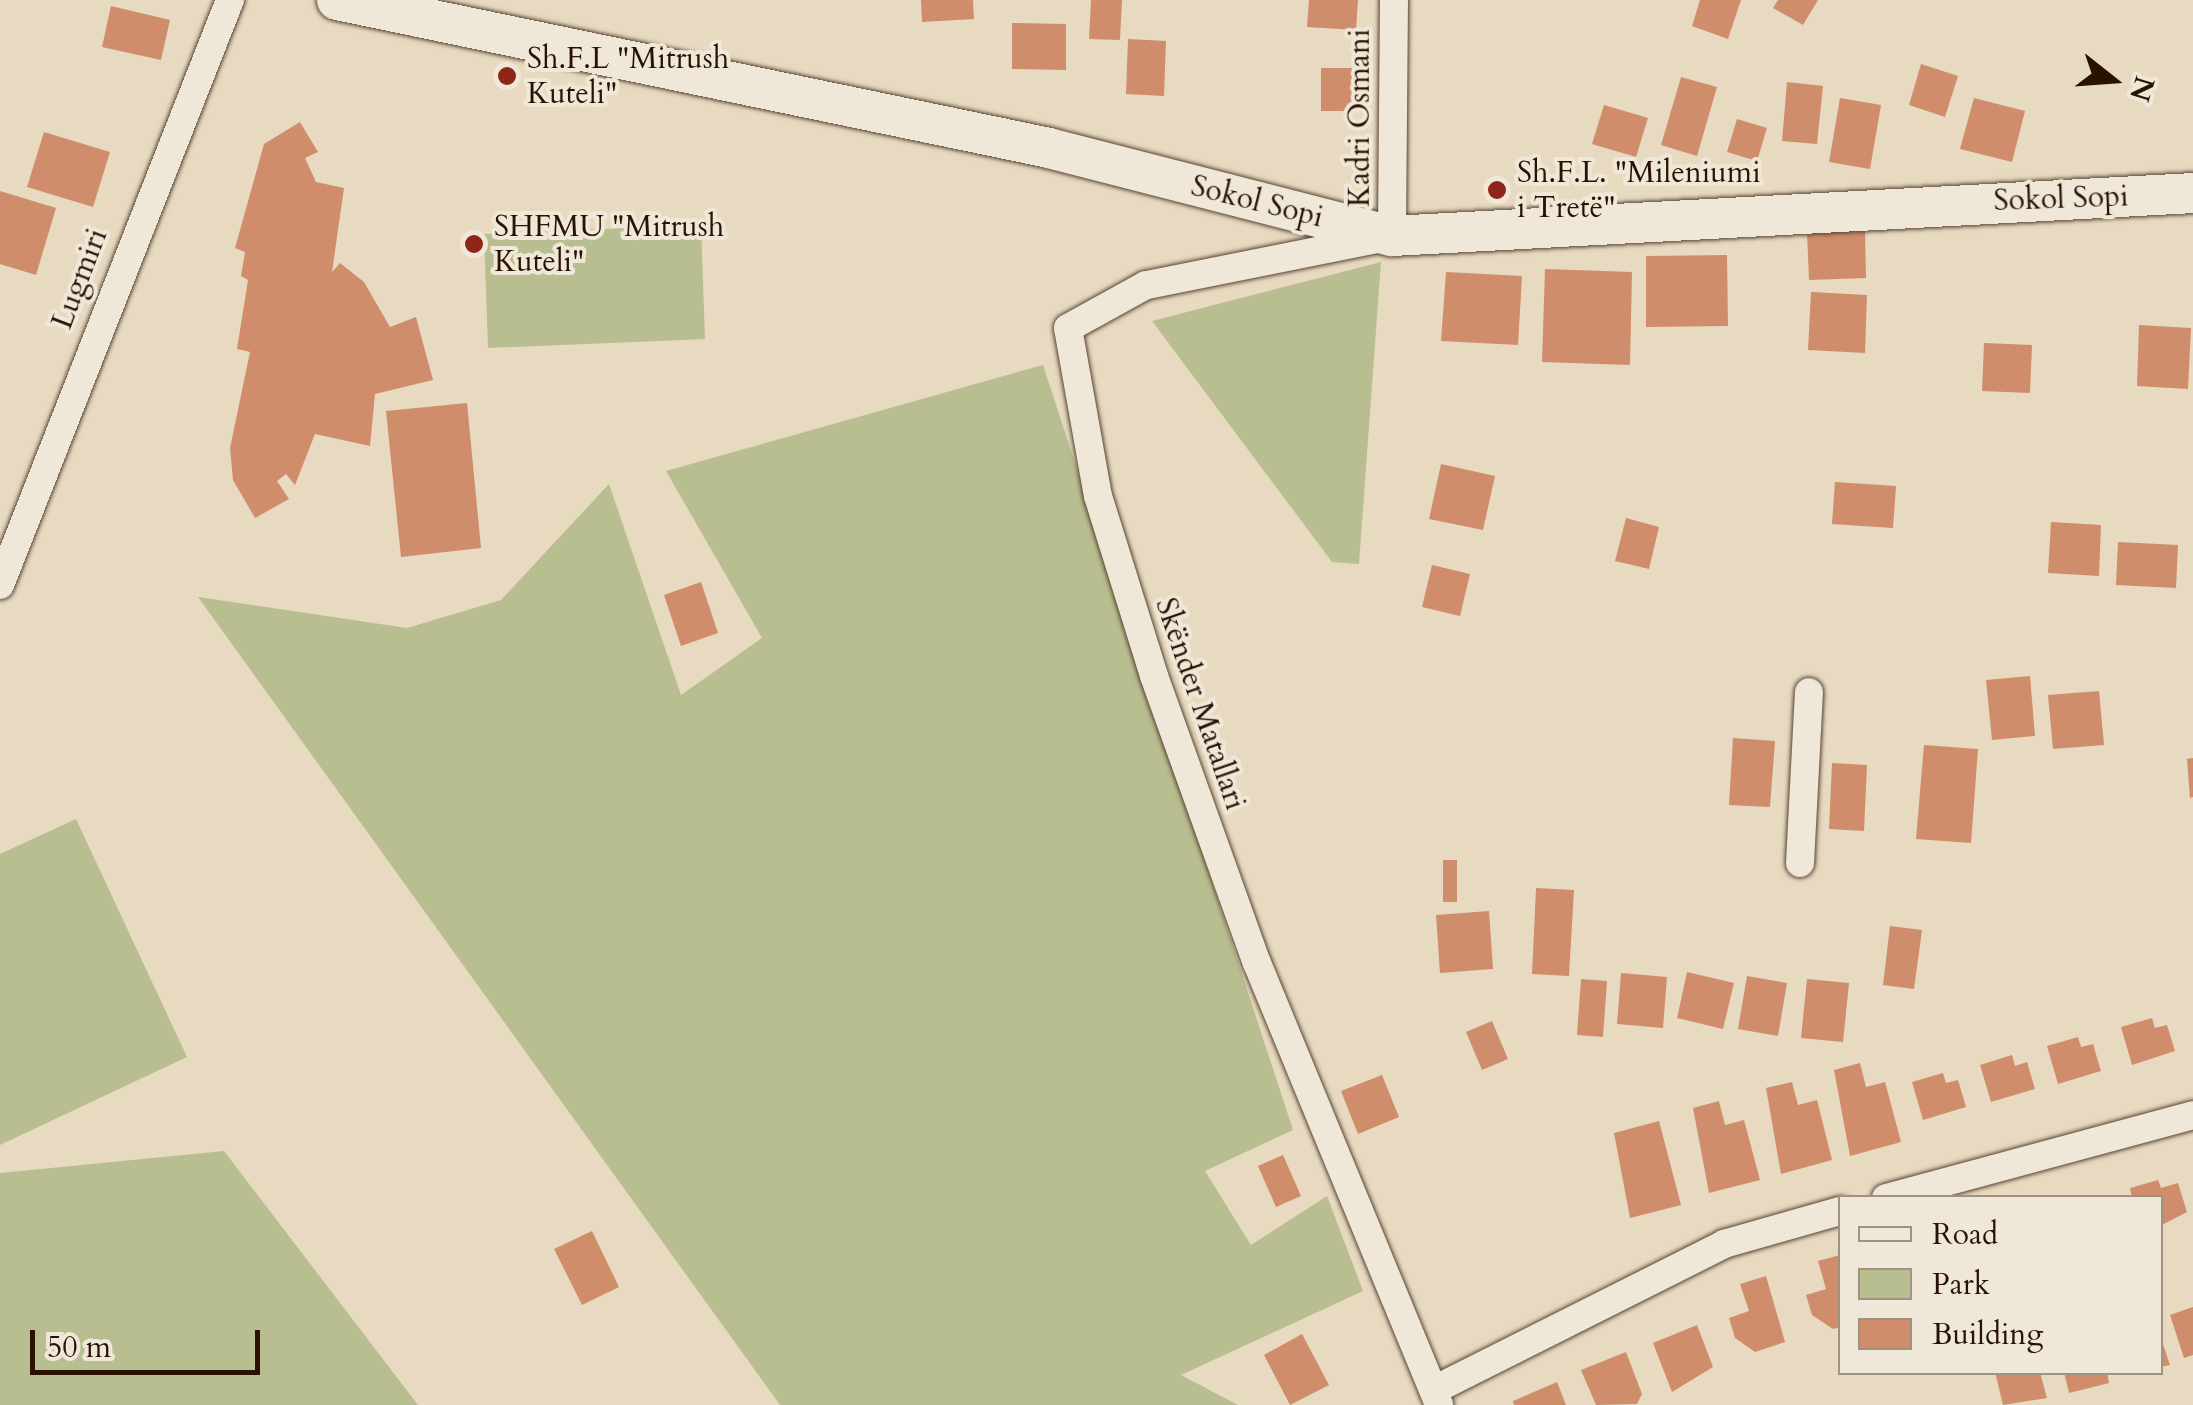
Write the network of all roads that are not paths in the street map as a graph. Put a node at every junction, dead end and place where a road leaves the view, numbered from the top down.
1 (230, 0) edge
2 (337, 0) edge
3 (1394, 0) edge
4 (2193, 193) edge
5 (1392, 236) junction
6 (0, 585) edge
7 (1809, 692) dead end
8 (1800, 863) dead end
9 (2193, 1115) edge
10 (1897, 1195) edge
11 (1838, 1212) edge
12 (1437, 1398) edge

1 - 6 street, Lugmiri
2 - 5 street, Sokol Sopi
3 - 5 street, Kadri Osmani
4 - 5 street, Sokol Sopi
5 - 12 street, Skënder Matallari
7 - 8 street
9 - 10 street
11 - 12 street

